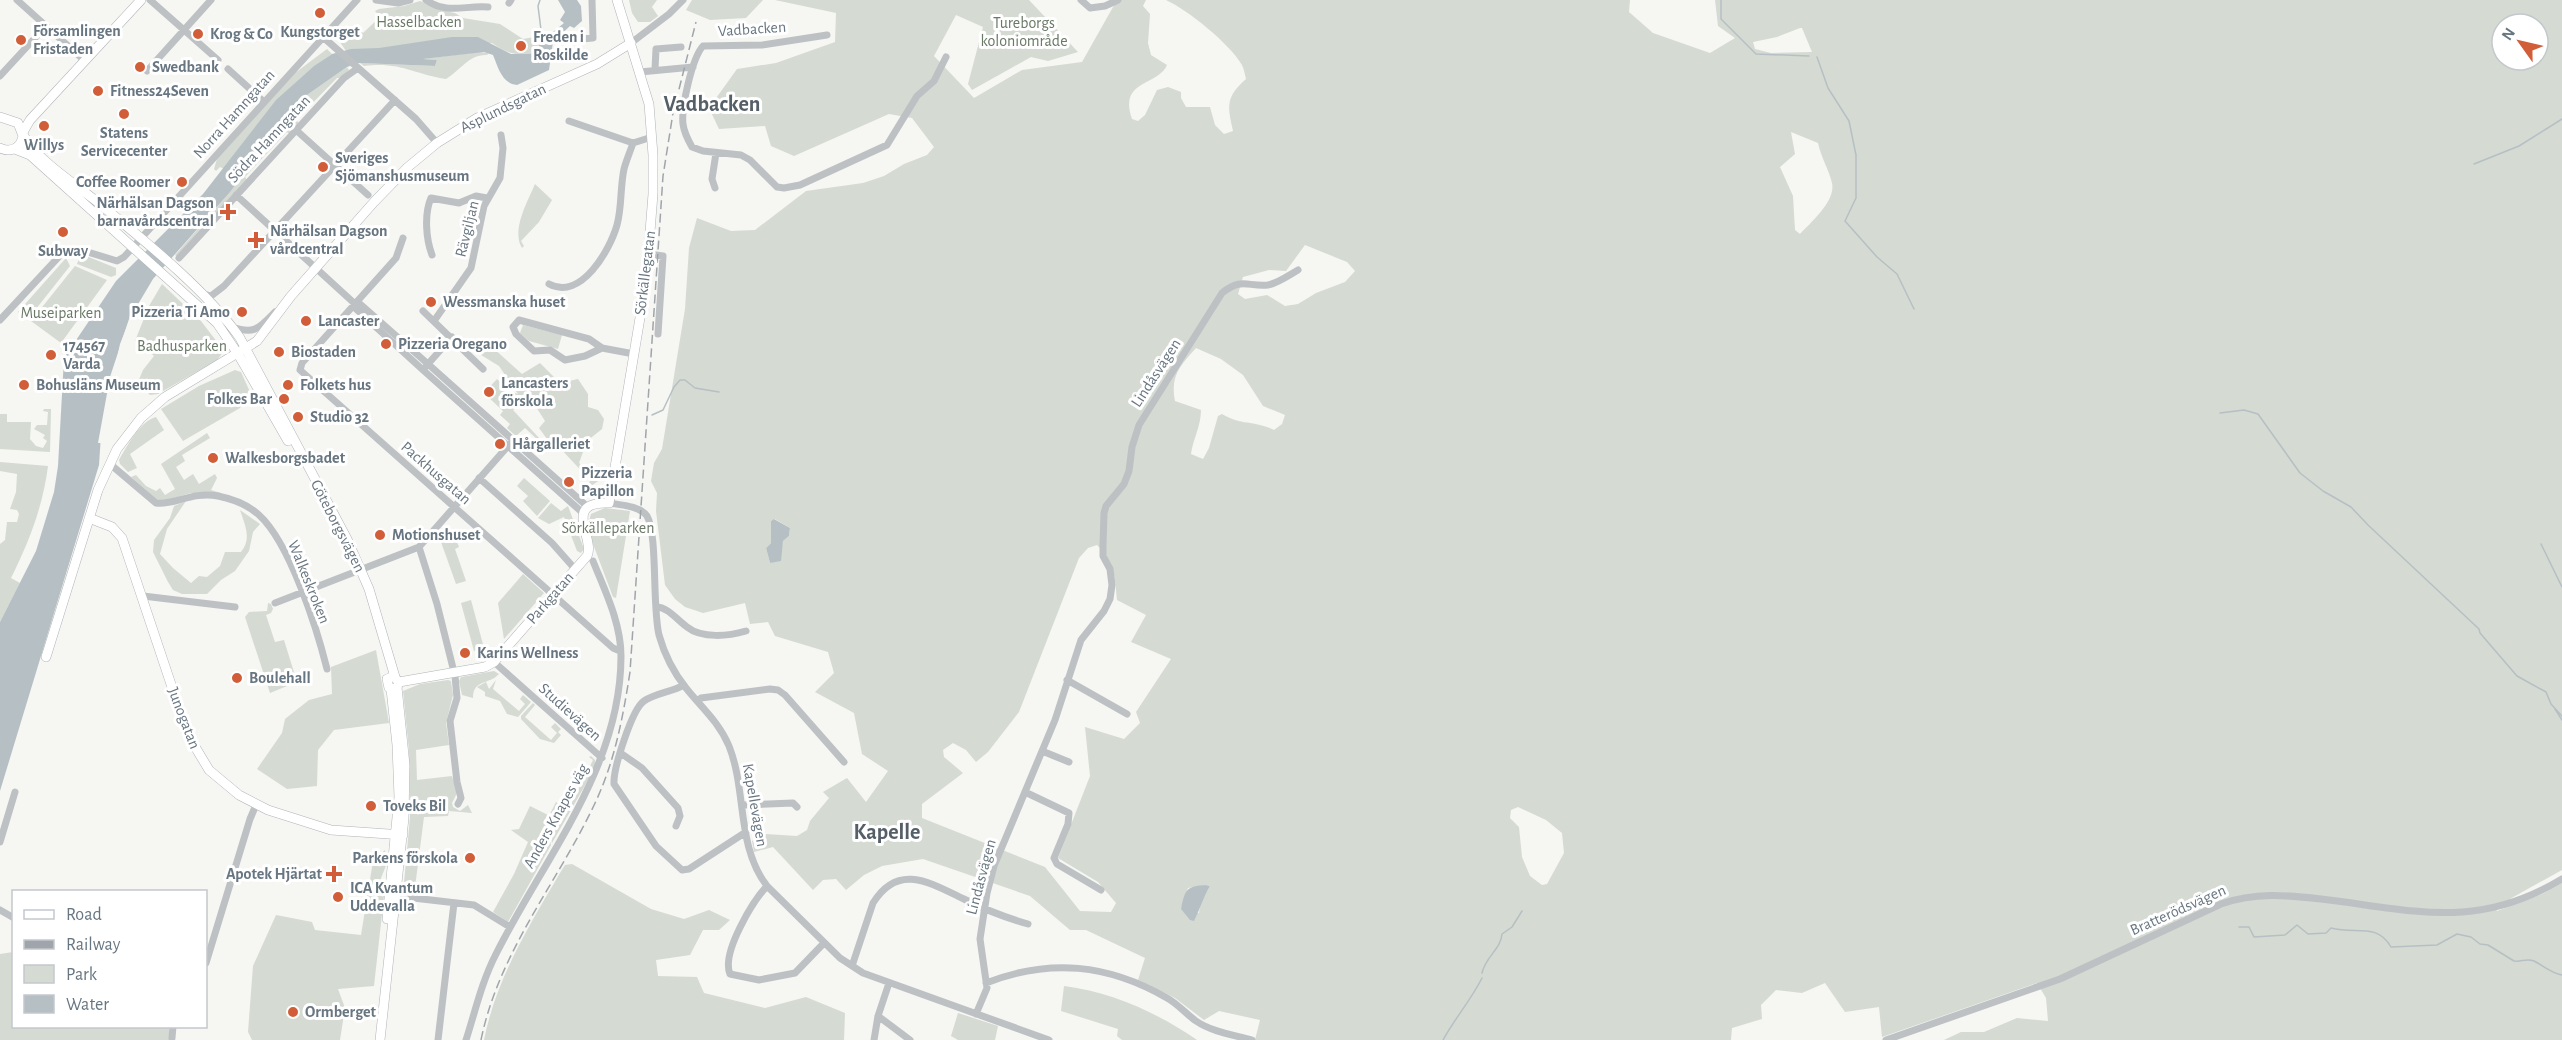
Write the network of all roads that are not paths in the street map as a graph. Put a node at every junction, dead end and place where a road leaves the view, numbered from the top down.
1 (17, 0) edge
2 (141, 0) edge
3 (150, 0) edge
4 (211, 0) edge
5 (357, 0) edge
6 (376, 0) edge
7 (410, 0) edge
8 (426, 0) edge
9 (592, 0) edge
10 (617, 0) edge
11 (683, 0) edge
12 (1081, 0) edge
13 (1118, 0) edge
14 (488, 7) dead end
15 (46, 26) junction
16 (184, 30) junction
17 (826, 35) dead end
18 (323, 37) junction
19 (581, 39) dead end
20 (631, 43) junction
21 (681, 46) dead end
22 (81, 57) junction
23 (946, 57) dead end
24 (218, 60) dead end
25 (356, 66) junction
26 (693, 67) junction
27 (228, 69) dead end
28 (655, 69) junction
29 (147, 71) dead end
30 (640, 72) junction
31 (0, 76) edge
32 (394, 100) junction
33 (263, 101) junction
34 (2, 120) edge
35 (569, 121) dead end
36 (21, 130) junction
37 (296, 130) junction
38 (501, 135) dead end
39 (652, 137) junction
40 (437, 143) junction
41 (633, 143) junction
42 (0, 148) edge
43 (15, 149) junction
44 (716, 153) junction
45 (334, 166) junction
46 (715, 188) dead end
47 (236, 195) junction
48 (368, 195) dead end
49 (487, 198) junction
50 (275, 231) junction
51 (403, 238) dead end
52 (140, 239) junction
53 (133, 247) junction
54 (649, 254) junction
55 (432, 255) dead end
56 (179, 258) dead end
57 (165, 268) junction
58 (1298, 270) dead end
59 (320, 272) junction
60 (549, 284) dead end
61 (224, 286) junction
62 (199, 292) junction
63 (291, 296) junction
64 (354, 303) junction
65 (217, 310) junction
66 (423, 311) dead end
67 (0, 320) edge
68 (434, 321) junction
69 (232, 327) junction
70 (658, 334) dead end
71 (452, 337) junction
72 (602, 348) junction
73 (242, 351) junction
74 (634, 354) junction
75 (425, 367) junction
76 (483, 369) dead end
77 (511, 443) junction
78 (110, 464) junction
79 (478, 478) junction
80 (609, 503) junction
81 (453, 506) junction
82 (587, 511) junction
83 (89, 518) junction
84 (418, 547) junction
85 (593, 561) dead end
86 (575, 569) junction
87 (358, 571) junction
88 (302, 593) junction
89 (552, 595) junction
90 (143, 596) junction
91 (275, 603) dead end
92 (235, 607) dead end
93 (656, 607) junction
94 (746, 631) dead end
95 (620, 651) junction
96 (46, 657) dead end
97 (494, 662) junction
98 (327, 669) dead end
99 (454, 673) junction
100 (1067, 680) junction
101 (394, 682) junction
102 (684, 685) junction
103 (698, 701) junction
104 (1127, 714) dead end
105 (1042, 751) junction
106 (622, 754) junction
107 (602, 758) junction
108 (844, 762) dead end
109 (1069, 762) dead end
110 (15, 792) dead end
111 (1024, 792) junction
112 (458, 804) dead end
113 (256, 805) junction
114 (743, 805) junction
115 (797, 807) dead end
116 (676, 826) dead end
117 (746, 832) junction
118 (399, 835) junction
119 (0, 842) edge
120 (2562, 879) edge
121 (767, 886) junction
122 (1101, 890) dead end
123 (396, 896) junction
124 (454, 903) junction
125 (985, 908) junction
126 (1028, 924) dead end
127 (510, 927) junction
128 (824, 943) junction
129 (207, 960) edge
130 (852, 966) junction
131 (889, 983) junction
132 (986, 983) junction
133 (976, 1014) junction
134 (878, 1016) junction
135 (173, 1028) edge
136 (172, 1038) dead end
137 (374, 1040) edge
138 (380, 1040) edge
139 (438, 1040) edge
140 (466, 1040) edge
141 (874, 1040) edge
142 (910, 1040) edge
143 (1049, 1040) edge
144 (1252, 1040) edge
145 (1886, 1040) edge

1 - 15 street
2 - 22 street
3 - 16 street
4 - 16 street
5 - 18 street, Norra Hamngatan
6 - 7 street
8 - 14 street
9 - 19 street
10 - 20 street, Sörkällegatan
11 - 20 street
12 - 13 street
15 - 22 street
15 - 31 street
16 - 24 street
16 - 29 street
17 - 26 street, Vadbacken
18 - 25 street
18 - 33 street, Norra Hamngatan
20 - 30 street, Sörkällegatan
20 - 40 street, Asplundsgatan
21 - 28 street
22 - 36 street
23 - 44 street
25 - 32 street
25 - 37 street, Södra Hamngatan
26 - 28 street
26 - 44 street
27 - 33 street
28 - 30 street
30 - 39 street, Sörkällegatan
32 - 40 street
32 - 45 street
33 - 52 street, Norra Hamngatan
34 - 36 street
35 - 41 street
36 - 43 street
36 - 52 street, Göteborgsvägen
37 - 45 street
37 - 47 street, Södra Hamngatan
38 - 49 street, Rävgiljan
39 - 41 street
39 - 54 street, Sörkällegatan
40 - 59 street, Asplundsgatan
41 - 60 street
42 - 43 street
43 - 53 street, Göteborgsvägen
44 - 46 street
45 - 48 street
45 - 50 street
47 - 50 street
47 - 56 street, Södra Hamngatan
49 - 55 street
49 - 68 street, Rävgiljan
50 - 59 street
50 - 61 street
51 - 64 street
52 - 53 street, Norra Hamngatan
52 - 57 street, Göteborgsvägen
53 - 57 street, Göteborgsvägen
53 - 67 street
54 - 70 street
54 - 74 street, Sörkällegatan
57 - 62 street, Göteborgsvägen
57 - 73 street, Göteborgsvägen
58 - 100 street, Lindåsvägen
59 - 63 street, Asplundsgatan
59 - 64 street
61 - 62 street
61 - 65 street
62 - 65 street, Göteborgsvägen
63 - 69 street, Asplundsgatan
63 - 73 street, Asplundsgatan
64 - 75 street
64 - 81 street, Packhusgatan
65 - 69 street, Göteborgsvägen
66 - 68 street
68 - 71 street
69 - 73 street, Göteborgsvägen
71 - 75 street
71 - 76 street
72 - 72 street
72 - 74 street
73 - 78 street, Asplundsgatan
73 - 87 street, Göteborgsvägen
74 - 80 street, Sörkällegatan
75 - 77 street
77 - 79 street
77 - 82 street
78 - 83 street, Asplundsgatan
78 - 88 street, Walkeskroken
79 - 81 street
79 - 86 street
80 - 82 street
80 - 93 street, Kapellevägen
81 - 84 street
81 - 89 street, Packhusgatan
82 - 86 street, Parkgatan
83 - 90 street, Junogatan
83 - 96 street, Asplundsgatan
84 - 87 street
84 - 99 street
85 - 95 street, Anders Knapes väg
86 - 89 street, Parkgatan
87 - 88 street
87 - 101 street, Göteborgsvägen
88 - 91 street
88 - 98 street, Walkeskroken
89 - 95 street, Packhusgatan
89 - 97 street, Parkgatan
90 - 92 street
90 - 113 street, Junogatan
93 - 94 street
93 - 102 street, Kapellevägen
95 - 107 street, Anders Knapes väg
97 - 99 street
97 - 107 street, Studievägen
99 - 101 street
99 - 112 street
100 - 104 street
100 - 105 street, Lindåsvägen
101 - 118 street, Göteborgsvägen
102 - 103 street, Kapellevägen
102 - 106 street
103 - 108 street
103 - 114 street, Kapellevägen
105 - 109 street
105 - 111 street, Lindåsvägen
106 - 116 street
106 - 117 street
107 - 127 street, Anders Knapes väg
110 - 119 street
111 - 122 street
111 - 125 street, Lindåsvägen
113 - 118 street, Junogatan
113 - 129 street
114 - 115 street
114 - 117 street, Kapellevägen
117 - 121 street, Kapellevägen
118 - 123 street, Göteborgsvägen
118 - 137 street, Göteborgsvägen
120 - 145 street, Bratterödsvägen
121 - 128 street, Kapellevägen
121 - 128 street
123 - 124 street
123 - 138 street, Göteborgsvägen
124 - 127 street
124 - 139 street
125 - 126 street
125 - 130 street
125 - 132 street, Lindåsvägen
127 - 140 street, Anders Knapes väg
128 - 130 street, Kapellevägen
130 - 131 street, Kapellevägen
131 - 133 street, Kapellevägen
131 - 134 street
132 - 133 street, Lindåsvägen
132 - 144 street
133 - 143 street, Kapellevägen
134 - 141 street
134 - 142 street
135 - 136 street

